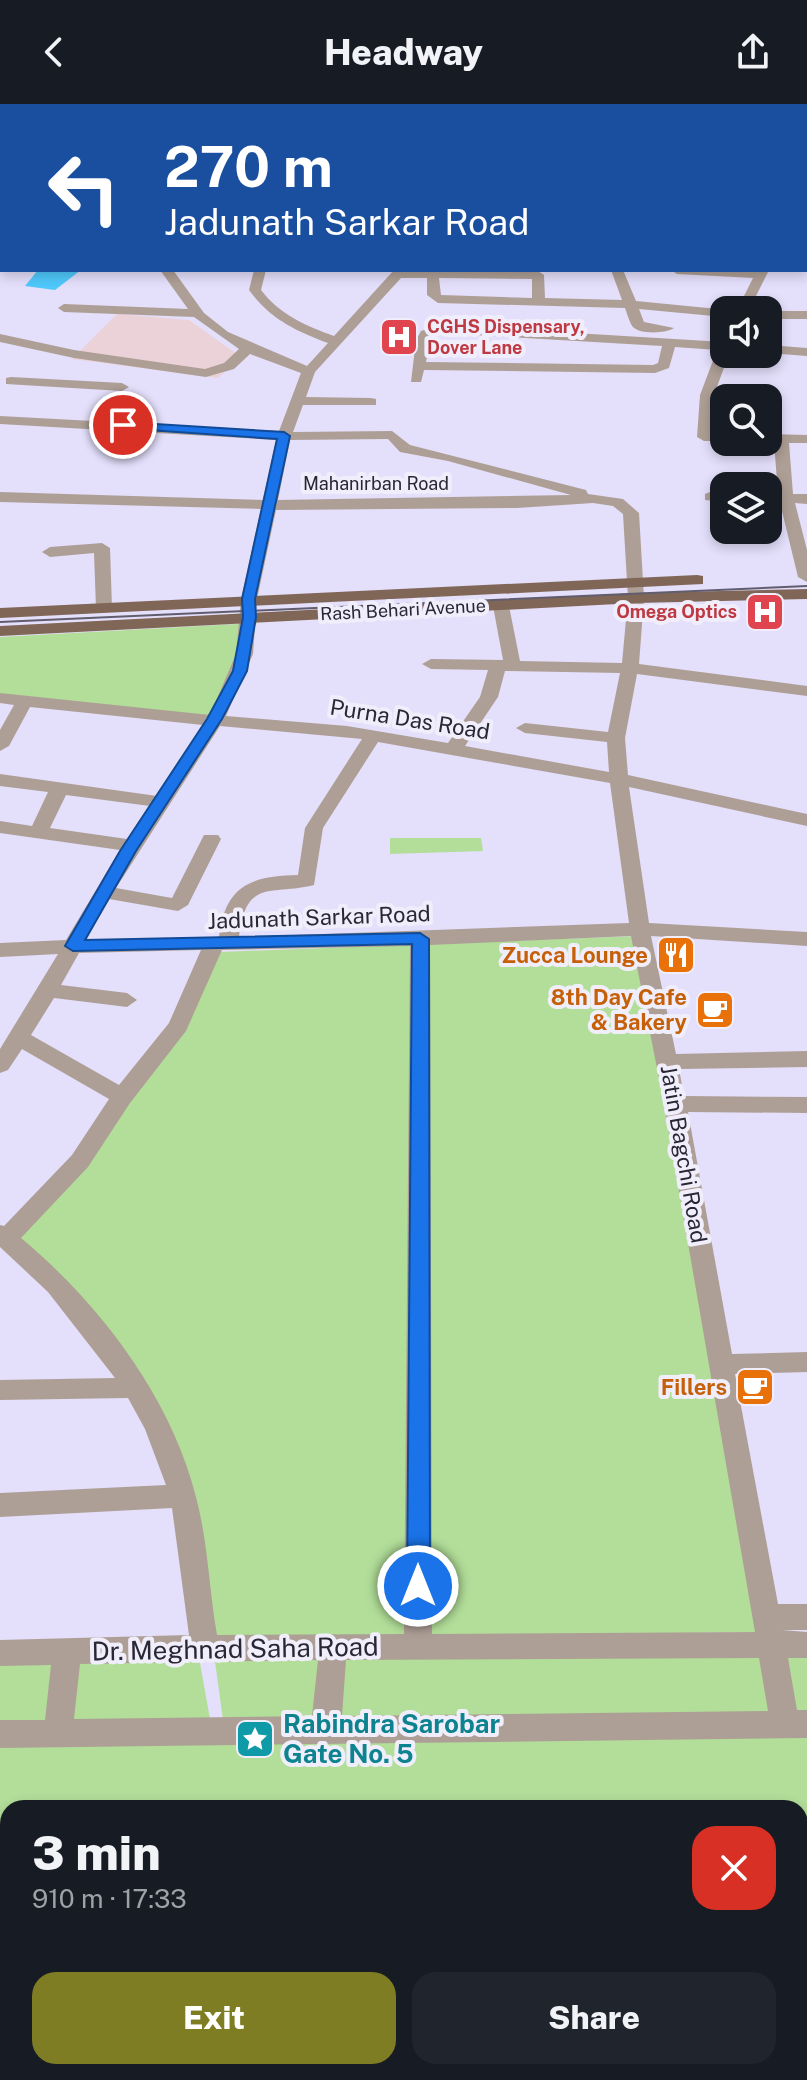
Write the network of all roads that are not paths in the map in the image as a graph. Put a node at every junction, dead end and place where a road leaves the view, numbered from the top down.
1 (168, 272) edge
2 (260, 272) edge
3 (400, 272) edge
4 (538, 272) edge
5 (618, 272) edge
6 (761, 272) edge
7 (433, 274) junction
8 (750, 296) edge
9 (539, 301) junction
10 (629, 304) junction
11 (64, 308) dead end
12 (710, 312) edge
13 (198, 313) junction
14 (782, 315) edge
15 (807, 315) edge
16 (710, 332) edge
17 (0, 338) edge
18 (336, 341) junction
19 (670, 342) junction
20 (710, 346) edge
21 (247, 349) junction
22 (782, 350) edge
23 (807, 352) edge
24 (134, 362) junction
25 (309, 371) junction
26 (5, 383) edge
27 (122, 387) junction
28 (710, 387) edge
29 (298, 401) junction
30 (371, 402) dead end
31 (710, 411) edge
32 (108, 415) junction
33 (0, 420) edge
34 (284, 436) junction
35 (782, 438) edge
36 (807, 439) edge
37 (778, 456) edge
38 (0, 497) edge
39 (593, 498) junction
40 (782, 498) edge
41 (786, 498) junction
42 (807, 499) edge
43 (272, 505) junction
44 (50, 552) dead end
45 (806, 577) edge
46 (636, 590) junction
47 (807, 594) edge
48 (501, 606) junction
49 (104, 608) junction
50 (249, 608) junction
51 (0, 613) edge
52 (0, 631) edge
53 (431, 664) dead end
54 (505, 664) junction
55 (630, 668) junction
56 (807, 691) edge
57 (0, 698) edge
58 (24, 703) junction
59 (215, 719) junction
60 (525, 728) dead end
61 (373, 736) junction
62 (616, 738) junction
63 (0, 746) edge
64 (453, 750) junction
65 (619, 779) junction
66 (0, 780) edge
67 (60, 787) junction
68 (161, 802) junction
69 (807, 820) edge
70 (0, 827) edge
71 (39, 832) junction
72 (211, 839) dead end
73 (133, 846) junction
74 (105, 892) junction
75 (640, 929) junction
76 (420, 939) junction
77 (807, 939) edge
78 (221, 945) junction
79 (73, 946) junction
80 (0, 950) edge
81 (48, 990) junction
82 (127, 1000) dead end
83 (7, 1054) edge
84 (807, 1059) edge
85 (667, 1062) junction
86 (122, 1097) junction
87 (675, 1104) junction
88 (807, 1105) edge
89 (3, 1236) edge
90 (807, 1362) edge
91 (721, 1364) junction
92 (135, 1388) junction
93 (0, 1390) edge
94 (182, 1496) junction
95 (0, 1505) edge
96 (807, 1617) edge
97 (769, 1631) junction
98 (807, 1645) edge
99 (418, 1647) junction
100 (205, 1648) junction
101 (333, 1648) junction
102 (67, 1652) junction
103 (0, 1653) edge
104 (796, 1724) edge
105 (326, 1729) junction
106 (58, 1733) junction
107 (0, 1734) edge

1 - 13 street
2 - 18 street
3 - 7 street
3 - 18 street
4 - 7 street
4 - 9 street
5 - 10 street
6 - 8 street
7 - 9 street
9 - 10 street
10 - 12 street
10 - 16 street
11 - 13 street
13 - 21 street
14 - 15 street
17 - 24 street
18 - 25 street
19 - 19 street
19 - 20 street
21 - 24 street
21 - 25 street
22 - 23 street
24 - 27 street
25 - 29 street
26 - 27 street
27 - 32 street
28 - 31 street
29 - 30 street
29 - 34 street
32 - 33 street
32 - 34 street
34 - 39 street
34 - 43 street
35 - 36 street
37 - 41 street
38 - 43 street, Mahanirban Road
39 - 43 street, Mahanirban Road
39 - 46 street, Mahanirban Road
40 - 41 street
41 - 42 street
41 - 45 street
43 - 50 street
44 - 49 street
45 - 46 main road, Rash Behari Avenue
46 - 47 main road, Rash Behari Avenue
46 - 48 main road, Rash Behari Avenue
46 - 50 main road, Rash Behari Avenue
46 - 55 street, Jatin Bagchi Road
48 - 50 main road, Rash Behari Avenue
48 - 54 street
49 - 50 main road, Rash Behari Avenue
49 - 51 main road, Rash Behari Avenue
50 - 52 main road, Rash Behari Avenue
50 - 59 street
53 - 54 street
54 - 55 street
54 - 64 street
55 - 56 street
55 - 62 street, Jatin Bagchi Road
57 - 58 street, Purna Das Road
58 - 59 street, Purna Das Road
58 - 63 street
59 - 61 street, Purna Das Road
59 - 68 street
60 - 62 street
61 - 64 street, Purna Das Road
61 - 78 street
62 - 65 street, Jatin Bagchi Road
64 - 65 street, Purna Das Road
65 - 69 street, Purna Das Road
65 - 75 street, Jatin Bagchi Road
66 - 67 street
67 - 68 street
67 - 71 street
68 - 73 street
70 - 71 street
71 - 73 street
72 - 74 street
73 - 74 street
74 - 79 street
75 - 76 street, Jadunath Sarkar Road
75 - 77 street, Jadunath Sarkar Road
75 - 85 street, Jatin Bagchi Road
76 - 78 street, Jadunath Sarkar Road
76 - 99 street
78 - 79 street, Jadunath Sarkar Road
78 - 86 street
79 - 80 street, Jadunath Sarkar Road
79 - 81 street
81 - 82 street
81 - 83 street
83 - 86 street
84 - 85 street
85 - 87 street, Jatin Bagchi Road
86 - 89 street
87 - 88 street
87 - 91 street, Jatin Bagchi Road
89 - 92 street
90 - 91 street
91 - 97 street, Jatin Bagchi Road
92 - 93 street
92 - 94 street
94 - 95 street
94 - 100 street
96 - 97 street
97 - 98 street, Dr. Meghnad Saha Road
97 - 99 street, Dr. Meghnad Saha Road
97 - 104 street, Jatin Bagchi Road
99 - 101 street, Dr. Meghnad Saha Road
100 - 101 street, Dr. Meghnad Saha Road
100 - 102 street, Dr. Meghnad Saha Road
101 - 105 street
102 - 103 street, Dr. Meghnad Saha Road
102 - 106 street
104 - 105 street
105 - 106 street
106 - 107 street

